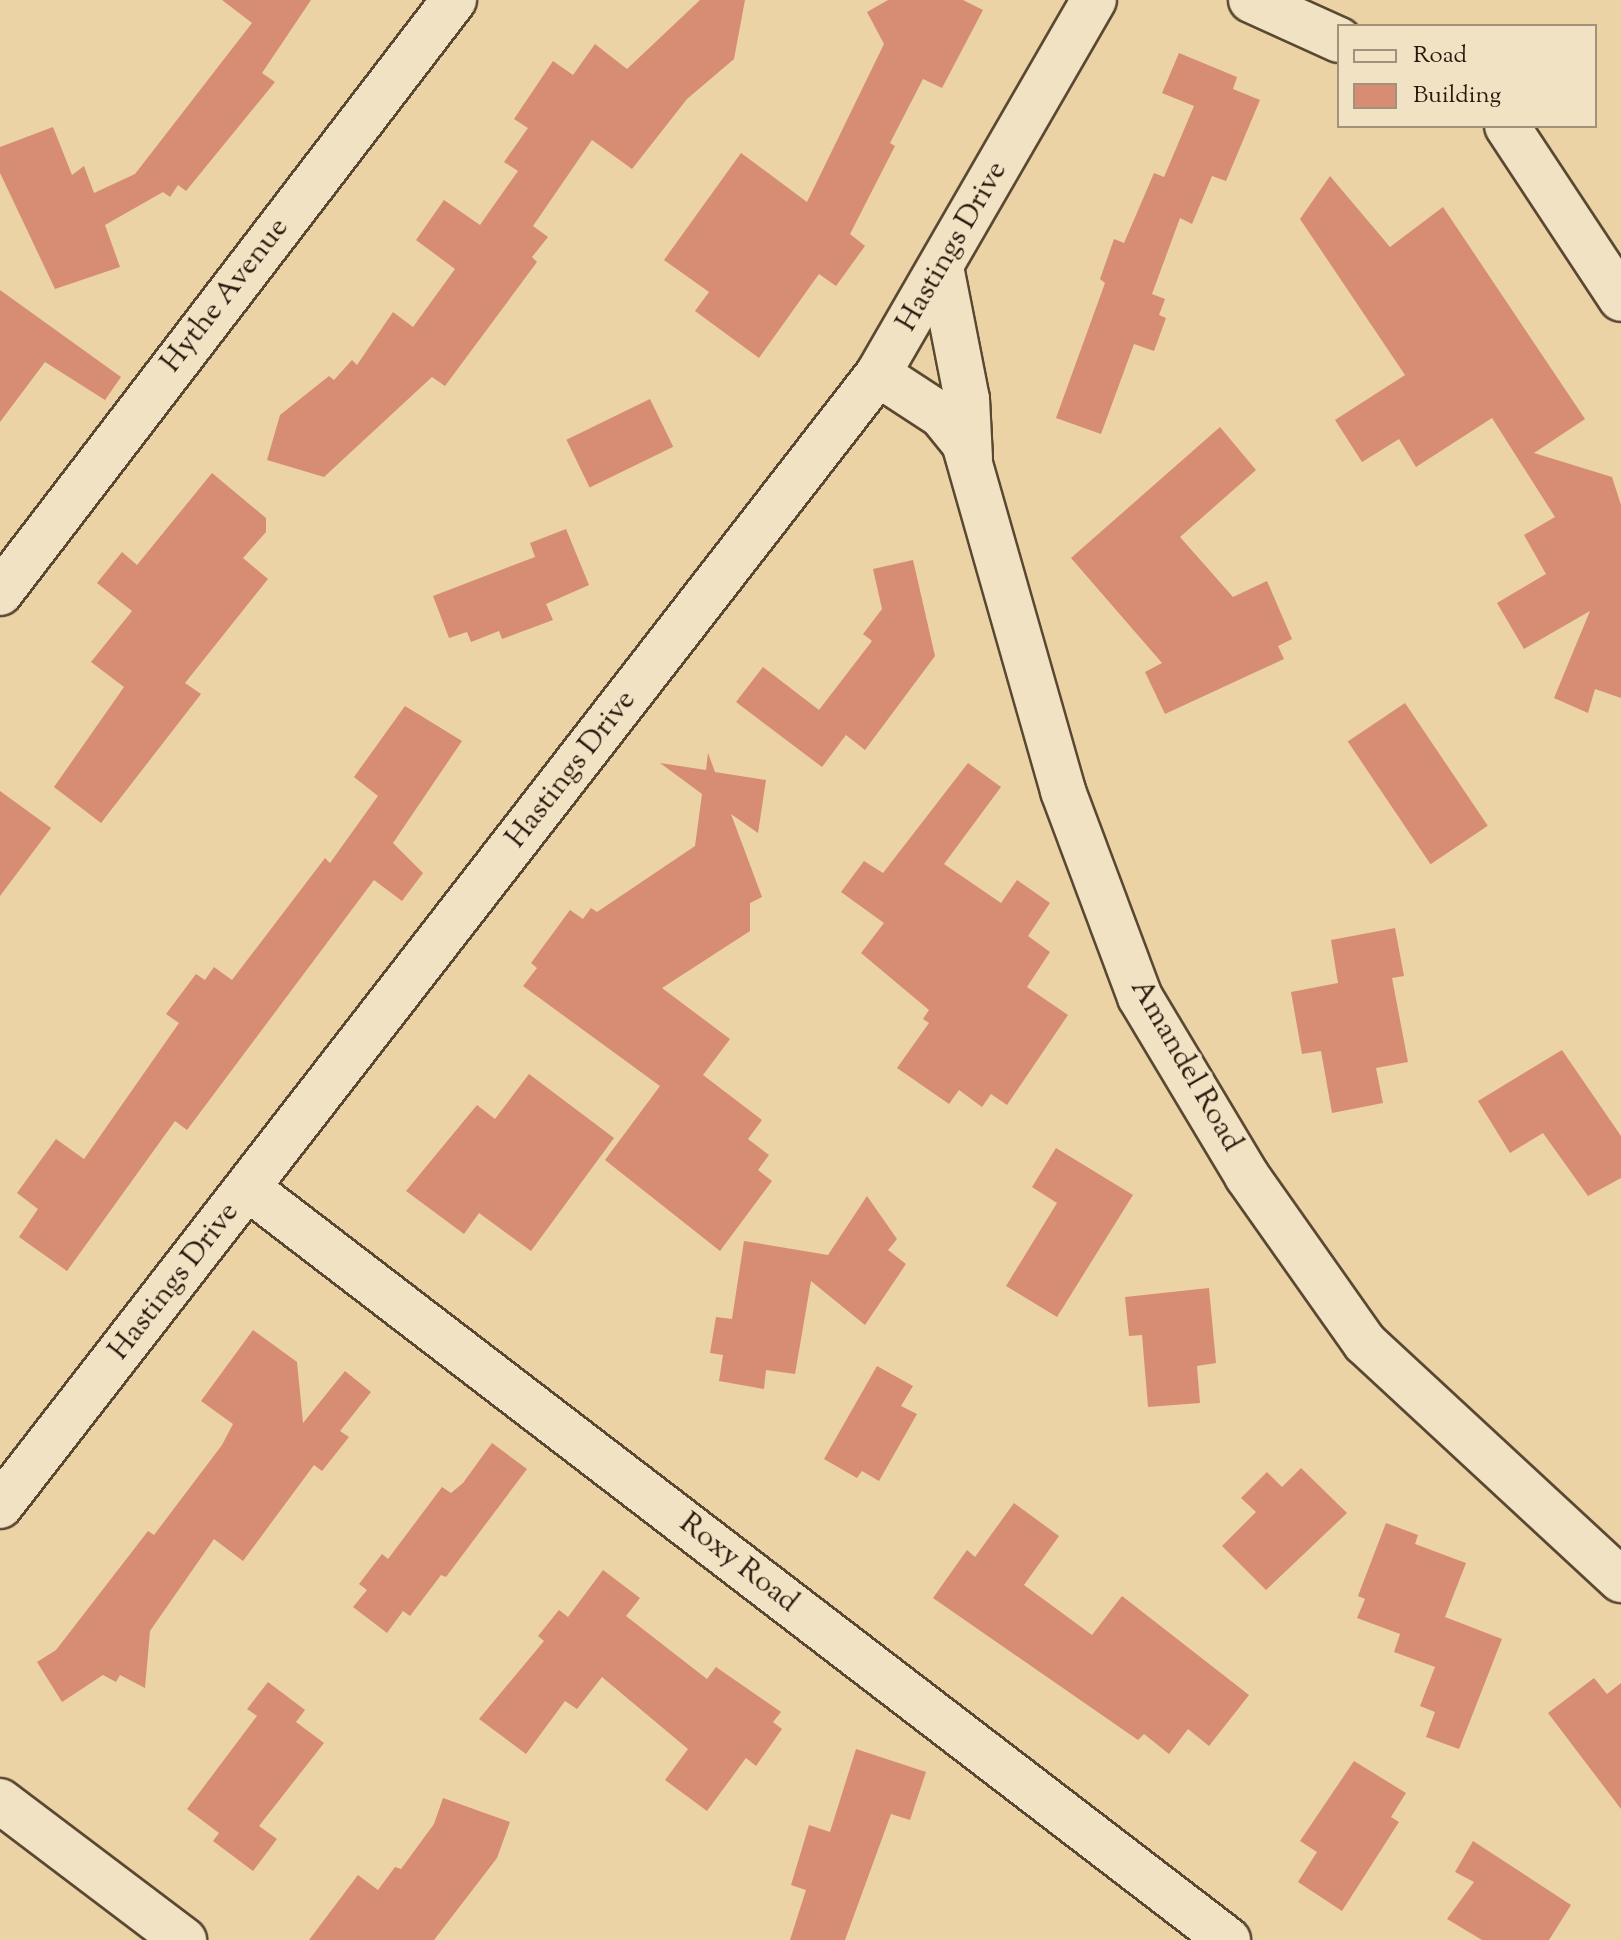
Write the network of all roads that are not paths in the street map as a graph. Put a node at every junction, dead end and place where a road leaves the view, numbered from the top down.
1 (454, 0) edge
2 (1094, 0) edge
3 (1251, 0) edge
4 (1337, 39) edge
5 (1508, 128) edge
6 (942, 272) junction
7 (1621, 299) edge
8 (878, 374) junction
9 (970, 460) junction
10 (0, 593) edge
11 (249, 1189) junction
12 (0, 1506) edge
13 (1621, 1580) edge
14 (0, 1801) edge
15 (184, 1940) edge
16 (1228, 1940) edge

1 - 10 street, Hythe Avenue
2 - 6 street, Hastings Drive
3 - 4 street
5 - 7 street
6 - 8 street, Hastings Drive
6 - 9 street
8 - 9 street, Amandel Road
8 - 11 street, Hastings Drive
9 - 13 street, Amandel Road
11 - 12 street, Hastings Drive
11 - 16 street, Roxy Road
14 - 15 street

